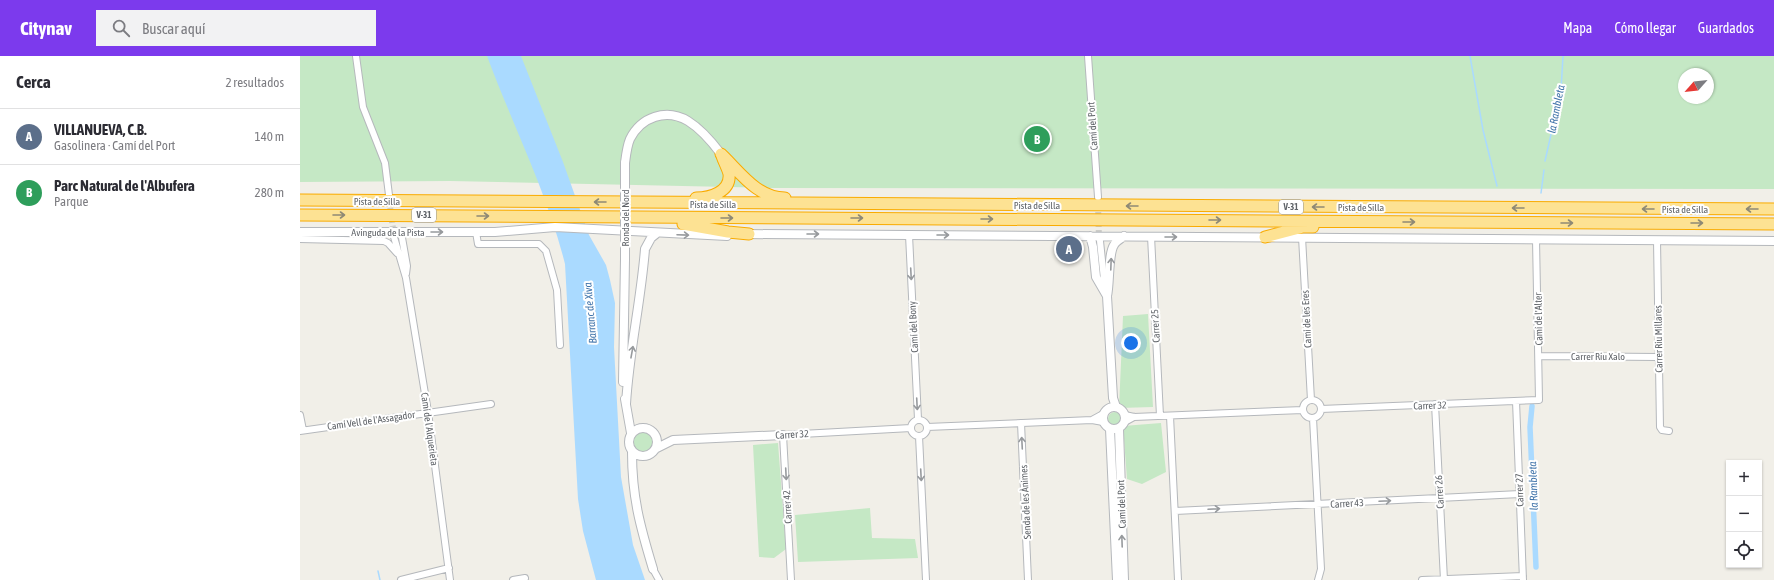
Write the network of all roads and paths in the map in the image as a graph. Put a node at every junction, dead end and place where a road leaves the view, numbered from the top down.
1 (356, 56) edge
2 (1088, 56) edge
3 (721, 154) junction
4 (389, 195) tunnel mouth
5 (1098, 197) tunnel mouth
6 (300, 200) edge
7 (649, 202) junction
8 (821, 203) junction
9 (1774, 209) edge
10 (300, 215) edge
11 (660, 218) junction
12 (1370, 222) junction
13 (1774, 224) edge
14 (358, 232) junction
15 (476, 232) junction
16 (656, 234) junction
17 (749, 234) junction
18 (302, 235) edge
19 (398, 235) junction
20 (909, 235) junction
21 (1090, 236) junction
22 (1124, 236) junction
23 (1151, 236) junction
24 (1265, 237) junction
25 (1302, 237) junction
26 (346, 239) junction
27 (1536, 239) junction
28 (1657, 240) junction
29 (1100, 241) tunnel mouth
30 (1774, 241) edge
31 (401, 259) junction
32 (406, 278) junction
33 (1107, 296) junction
34 (560, 346) dead end
35 (1539, 356) junction
36 (1658, 356) junction
37 (1311, 400) junction
38 (1539, 400) joint
39 (1516, 401) junction
40 (491, 404) dead end
41 (626, 404) junction
42 (1436, 404) junction
43 (1113, 407) junction
44 (1321, 409) junction
45 (1303, 410) junction
46 (428, 412) junction
47 (628, 414) junction
48 (300, 415) edge
49 (1160, 416) junction
50 (1170, 416) junction
51 (1103, 418) junction
52 (1125, 418) junction
53 (1313, 418) junction
54 (918, 419) junction
55 (1021, 423) junction
56 (927, 427) junction
57 (643, 428) junction
58 (910, 428) junction
59 (1115, 429) junction
60 (302, 430) edge
61 (1669, 431) dead end
62 (631, 433) junction
63 (655, 435) junction
64 (783, 435) junction
65 (919, 436) junction
66 (673, 440) junction
67 (656, 449) junction
68 (632, 452) junction
69 (643, 457) junction
70 (632, 483) junction
71 (1520, 494) junction
72 (1440, 498) junction
73 (1317, 504) junction
74 (1175, 511) junction
75 (449, 568) junction
76 (653, 569) junction
77 (1320, 569) junction
78 (525, 578) dead end
79 (1523, 578) edge
80 (401, 580) edge
81 (450, 580) edge
82 (513, 580) edge
83 (654, 580) edge
84 (659, 580) edge
85 (791, 580) edge
86 (926, 580) edge
87 (1028, 580) edge
88 (1117, 580) edge
89 (1124, 580) edge
90 (1178, 580) edge
91 (1318, 580) edge
92 (1324, 580) edge
93 (1422, 580) edge
94 (1444, 580) edge

1 - 4 street
2 - 5 street, Camí del Port
3 - 7 highway
3 - 8 highway
3 - 41 street, Ronda del Nord, bridge
7 -> 6 highway, Pista de Silla / V-31
7 - 8 highway, Pista de Silla / V-31
9 -> 8 highway, Pista de Silla / V-31
10 -> 11 highway, Pista de Silla / V-31
11 -> 12 highway, Pista de Silla / V-31
11 - 17 highway
12 -> 13 highway, Pista de Silla / V-31
12 - 24 highway
14 - 18 street, Avinguda de la Pista
14 - 19 street, Avinguda de la Pista
14 - 26 street
15 - 16 street, Avinguda de la Pista
19 -> 15 street, Avinguda de la Pista
15 - 34 street
16 -> 17 street, Avinguda de la Pista
41 -> 16 street
17 -> 20 street, Avinguda de la Pista
18 - 26 street, Avinguda de la Pista
19 - 31 street, Camí de l'Alquerieta
19 - 32 street, Camí de l'Alquerieta
20 -> 21 street, Avinguda de la Pista
20 -> 54 street, Camí del Bony
21 - 22 street, Avinguda de la Pista
21 - 33 street
22 - 23 street, Avinguda de la Pista
33 -> 22 street
23 -> 24 street, Avinguda de la Pista
23 - 49 street, Carrer 25
24 - 25 street, Avinguda de la Pista
25 - 27 street, Avinguda de la Pista
25 - 37 street, Camí de les Eres
26 - 31 street, Avinguda de la Pista
27 - 28 street, Avinguda de la Pista
27 - 35 street, Camí de l'Alter
28 - 30 street, Avinguda de la Pista
28 - 36 street, Carrer Riu Millares
29 - 33 street
31 - 32 street, Camí de l'Alquerieta
32 - 46 street, Camí de l'Alquerieta
33 - 43 street
35 - 36 street, Carrer Riu Xalo
35 - 38 street, Camí de l'Alter
36 - 61 street, Carrer Riu Millares
37 - 44 street
37 - 45 street
38 - 39 street, Carrer 32
39 - 42 street, Carrer 32
39 - 71 street, Carrer 27
40 - 46 street, Camí Vell de l'Assagador
41 - 47 street, Ronda del Nord
42 - 44 street, Carrer 32
42 - 72 street, Carrer 26
43 - 51 street
43 - 52 street
44 - 53 street
45 - 50 street
45 - 53 street
46 - 60 street, Camí Vell de l'Assagador
46 - 75 street, Camí de l'Alquerieta
47 - 57 street
47 - 62 street, Ronda del Nord
48 - 60 street
49 - 50 street
49 - 52 street
50 - 74 street
51 - 55 street
51 - 59 street
52 - 59 street
53 - 73 street
54 - 56 street
54 - 58 street
55 - 56 street
87 -> 55 street, Senda de les Ànimes
56 - 65 street
57 - 62 street
57 - 63 street
58 - 64 street, Carrer 32
58 - 65 street
59 - 88 street, Camí del Port
89 -> 59 street, Camí del Port
62 - 68 street
63 - 66 street, Carrer 32
63 - 67 street
64 - 66 street, Carrer 32
64 -> 85 street, Carrer 42
65 -> 86 street
66 - 67 street, Carrer 32
67 - 69 street
68 - 69 street
68 - 70 street
69 - 70 street
70 - 76 street
71 - 72 street, Carrer 43
71 - 79 street, Carrer 27
73 -> 72 street, Carrer 43
72 - 94 street, Carrer 26
74 -> 73 street, Carrer 43
73 - 77 street
74 - 90 street
75 - 80 street
75 - 81 street, Camí de l'Alquerieta
76 - 83 street
76 - 84 street
77 - 91 street
77 - 92 street
78 - 82 street
79 - 94 street
91 - 92 street
93 - 94 street

